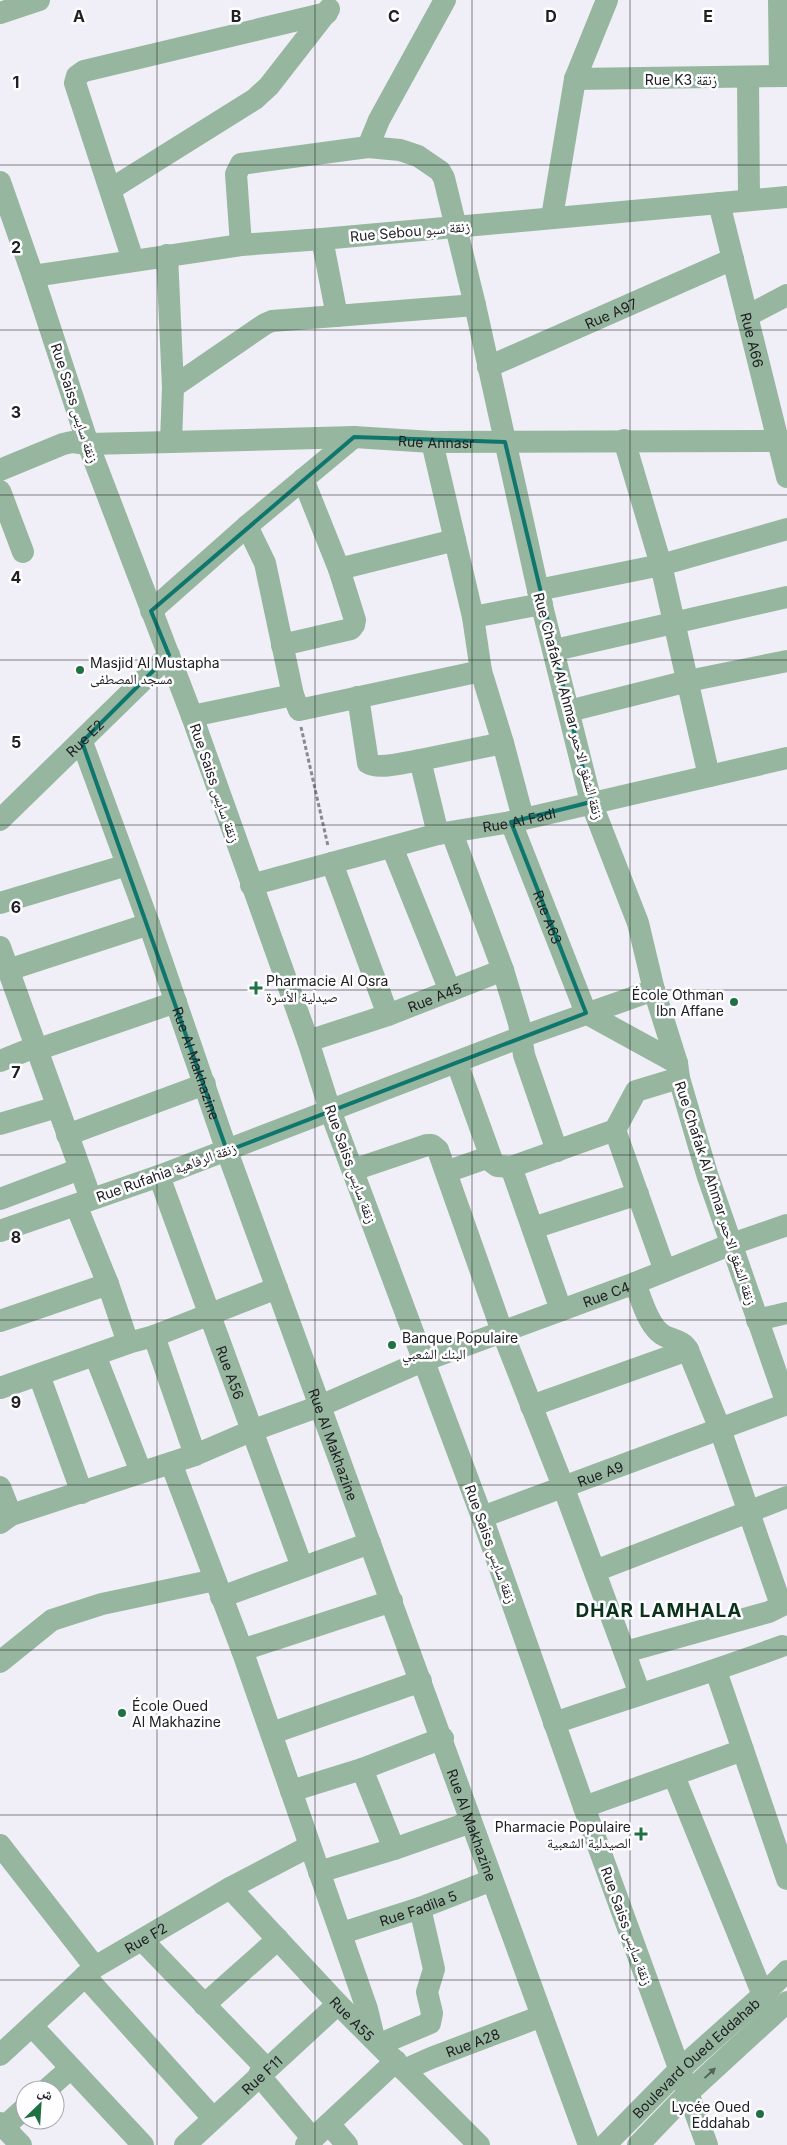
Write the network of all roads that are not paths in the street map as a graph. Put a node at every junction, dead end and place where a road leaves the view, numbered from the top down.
1 (39, 0) edge
2 (445, 0) edge
3 (606, 0) edge
4 (779, 0) edge
5 (330, 6) edge
6 (0, 14) edge
7 (784, 76) edge
8 (748, 78) junction
9 (575, 80) junction
10 (368, 147) junction
11 (0, 182) edge
12 (111, 189) junction
13 (787, 197) edge
14 (749, 200) junction
15 (719, 203) junction
16 (6, 216) edge
17 (552, 217) junction
18 (456, 227) junction
19 (322, 239) junction
20 (241, 245) junction
21 (167, 255) junction
22 (733, 259) junction
23 (133, 260) junction
24 (34, 276) junction
25 (787, 295) edge
26 (475, 305) junction
27 (337, 316) junction
28 (747, 316) junction
29 (488, 367) junction
30 (173, 387) junction
31 (354, 437) junction
32 (624, 440) junction
33 (782, 441) edge
34 (171, 442) junction
35 (432, 442) junction
36 (505, 442) junction
37 (88, 444) junction
38 (0, 470) edge
39 (787, 477) edge
40 (303, 479) junction
41 (0, 491) edge
42 (247, 526) junction
43 (787, 529) edge
44 (455, 540) junction
45 (23, 552) dead end
46 (661, 564) junction
47 (339, 569) junction
48 (540, 597) junction
49 (787, 597) edge
50 (151, 612) junction
51 (473, 617) junction
52 (675, 624) junction
53 (282, 645) junction
54 (555, 650) junction
55 (169, 655) junction
56 (787, 661) edge
57 (481, 671) junction
58 (688, 681) junction
59 (358, 697) junction
60 (296, 702) junction
61 (569, 711) junction
62 (192, 716) junction
63 (82, 742) junction
64 (504, 743) junction
65 (787, 758) edge
66 (420, 760) junction
67 (709, 776) junction
68 (592, 802) junction
69 (0, 820) edge
70 (517, 820) junction
71 (445, 833) junction
72 (392, 847) junction
73 (332, 863) junction
74 (127, 865) junction
75 (251, 885) junction
76 (0, 903) edge
77 (149, 924) junction
78 (0, 947) edge
79 (8, 970) junction
80 (503, 970) junction
81 (654, 990) junction
82 (450, 991) junction
83 (176, 1002) junction
84 (586, 1013) junction
85 (388, 1015) junction
86 (521, 1037) junction
87 (308, 1041) junction
88 (35, 1048) junction
89 (0, 1061) edge
90 (457, 1063) junction
91 (678, 1070) junction
92 (205, 1084) junction
93 (57, 1106) junction
94 (330, 1110) junction
95 (0, 1124) edge
96 (614, 1130) junction
97 (67, 1135) junction
98 (227, 1151) junction
99 (557, 1151) junction
100 (489, 1156) junction
101 (511, 1168) junction
102 (80, 1169) junction
103 (353, 1170) junction
104 (446, 1172) junction
105 (159, 1176) junction
106 (638, 1194) junction
107 (0, 1198) edge
108 (83, 1202) junction
109 (787, 1225) edge
110 (533, 1228) junction
111 (0, 1231) edge
112 (732, 1244) junction
113 (665, 1271) junction
114 (635, 1283) junction
115 (108, 1284) junction
116 (277, 1288) junction
117 (561, 1310) junction
118 (210, 1313) junction
119 (787, 1313) edge
120 (757, 1320) junction
121 (0, 1321) edge
122 (502, 1331) junction
123 (154, 1336) junction
124 (128, 1343) junction
125 (688, 1350) junction
126 (95, 1355) junction
127 (423, 1361) junction
128 (39, 1375) junction
129 (0, 1388) edge
130 (787, 1404) edge
131 (320, 1406) junction
132 (531, 1406) junction
133 (720, 1429) junction
134 (251, 1430) junction
135 (195, 1454) junction
136 (171, 1463) junction
137 (141, 1472) junction
138 (563, 1486) junction
139 (0, 1487) edge
140 (82, 1492) junction
141 (787, 1497) edge
142 (747, 1512) junction
143 (482, 1517) junction
144 (6, 1519) edge
145 (370, 1543) junction
146 (302, 1567) junction
147 (595, 1571) junction
148 (218, 1588) junction
149 (392, 1601) junction
150 (779, 1607) edge
151 (242, 1650) junction
152 (625, 1652) junction
153 (784, 1654) edge
154 (0, 1662) edge
155 (716, 1671) junction
156 (421, 1681) junction
157 (640, 1694) junction
158 (554, 1723) junction
159 (272, 1733) junction
160 (443, 1738) junction
161 (743, 1750) junction
162 (362, 1769) junction
163 (674, 1776) junction
164 (291, 1791) junction
165 (584, 1807) junction
166 (471, 1822) junction
167 (0, 1845) edge
168 (310, 1846) junction
169 (394, 1850) junction
170 (7, 1869) edge
171 (319, 1872) junction
172 (787, 1879) edge
173 (492, 1880) junction
174 (230, 1888) junction
175 (420, 1908) junction
176 (342, 1933) junction
177 (278, 1939) junction
178 (142, 1940) junction
179 (90, 1971) junction
180 (787, 1971) edge
181 (763, 1995) junction
182 (787, 2002) edge
183 (338, 2004) junction
184 (204, 2005) junction
185 (542, 2016) junction
186 (32, 2026) junction
187 (377, 2041) junction
188 (0, 2055) edge
189 (400, 2066) junction
190 (71, 2068) junction
191 (679, 2070) junction
192 (263, 2072) junction
193 (57, 2080) edge
194 (688, 2093) junction
195 (15, 2115) edge
196 (213, 2118) junction
197 (2, 2125) edge
198 (316, 2136) edge
199 (21, 2145) edge
200 (143, 2145) edge
201 (185, 2145) edge
202 (347, 2145) edge
203 (479, 2145) edge
204 (590, 2145) edge
205 (605, 2145) edge
206 (638, 2145) edge
207 (707, 2145) edge

1 - 6 street
2 - 10 street
3 - 9 street
4 - 7 street
5 - 12 street
5 - 12 street
7 - 8 street, Rue K3 زنقة
8 - 9 street, Rue K3 زنقة
8 - 14 street
9 - 17 street
10 - 18 street, Rue Chafak Al Ahmar زنقة الشفق الاحمر
10 - 20 street, Rue Chafak Al Ahmar زنقة الشفق الاحمر
11 - 16 street, Rue Saiss زنقة سايس
12 - 23 street
13 - 14 street, Rue Sebou زنقة سبو
14 - 15 street, Rue Sebou زنقة سبو
15 - 17 street, Rue Sebou زنقة سبو
15 - 22 street, Rue A66
16 - 24 street, Rue Saiss زنقة سايس
17 - 18 street, Rue Sebou زنقة سبو
18 - 19 street, Rue Sebou زنقة سبو
18 - 26 street, Rue Chafak Al Ahmar زنقة الشفق الاحمر
19 - 20 street, Rue Sebou زنقة سبو
19 - 27 street
20 - 21 street, Rue Sebou زنقة سبو
21 - 23 street, Rue Sebou زنقة سبو
21 - 30 street
22 - 28 street, Rue A66
22 - 29 street, Rue A97
23 - 24 street, Rue Sebou زنقة سبو
24 - 37 street, Rue Saiss زنقة سايس
25 - 28 street
26 - 27 street
26 - 29 street, Rue Chafak Al Ahmar زنقة الشفق الاحمر
27 - 30 street
28 - 33 street, Rue A66
29 - 36 street, Rue Chafak Al Ahmar زنقة الشفق الاحمر
30 - 34 street
31 - 34 street, Rue Annasr
31 - 35 street, Rue Annasr
31 - 40 street
32 - 33 street, Rue Annasr
32 - 36 street, Rue Annasr
32 - 46 street
33 - 39 street, Rue A66
34 - 37 street, Rue Annasr
35 - 36 street, Rue Annasr
35 - 44 street, Rue A63
36 - 48 street, Rue Chafak Al Ahmar زنقة الشفق الاحمر
37 - 38 street, Rue Annasr
37 - 50 street, Rue Saiss زنقة سايس
40 - 42 street
40 - 47 street
41 - 45 street
42 - 50 street
42 - 53 street
43 - 46 street
44 - 47 street
44 - 51 street, Rue A63
46 - 48 street
46 - 52 street
47 - 53 street
48 - 51 street
48 - 54 street, Rue Chafak Al Ahmar زنقة الشفق الاحمر
49 - 52 street
50 - 55 street, Rue Saiss زنقة سايس
51 - 57 street, Rue A63
52 - 54 street
52 - 58 street
53 - 60 street
54 - 61 street, Rue Chafak Al Ahmar زنقة الشفق الاحمر
55 - 62 street, Rue Saiss زنقة سايس
55 - 63 street, Rue E2
56 - 58 street
57 - 59 street
57 - 64 street, Rue A63
58 - 61 street
58 - 67 street
59 - 60 street
59 - 66 street
60 - 62 street
61 - 68 street, Rue Chafak Al Ahmar زنقة الشفق الاحمر
62 - 75 street, Rue Saiss زنقة سايس
63 - 69 street, Rue E2
63 - 74 street, Rue Al Makhazine
64 - 66 street
64 - 70 street, Rue A63
65 - 67 street, Rue Al Fadl
66 - 71 street
67 - 68 street, Rue Al Fadl
68 - 70 street, Rue Al Fadl
68 - 81 street, Rue Chafak Al Ahmar زنقة الشفق الاحمر
70 - 71 street, Rue Al Fadl
70 - 84 street, Rue A63
71 - 72 street, Rue Al Fadl
71 - 80 street
72 - 73 street, Rue Al Fadl
72 - 82 street
73 - 75 street, Rue Al Fadl
73 - 85 street
74 - 76 street
74 - 77 street, Rue Al Makhazine
75 - 87 street, Rue Saiss زنقة سايس
77 - 79 street
77 - 83 street, Rue Al Makhazine
78 - 79 street
79 - 88 street
80 - 82 street, Rue A45
80 - 86 street
81 - 84 street, Rue Rufahia زنقة الرفاهية
81 - 91 street, Rue Chafak Al Ahmar زنقة الشفق الاحمر
82 - 85 street, Rue A45
83 - 88 street
83 - 92 street, Rue Al Makhazine
84 - 86 street, Rue Rufahia زنقة الرفاهية
84 - 91 street
85 - 87 street, Rue A45
86 - 90 street, Rue Rufahia زنقة الرفاهية
86 - 99 street
87 - 94 street, Rue Saiss زنقة سايس
88 - 89 street
88 - 93 street
90 - 94 street, Rue Rufahia زنقة الرفاهية
90 - 100 street
91 - 96 street
91 - 112 street, Rue Chafak Al Ahmar زنقة الشفق الاحمر
92 - 97 street
92 - 98 street, Rue Al Makhazine
93 - 95 street
93 - 97 street
94 - 98 street, Rue Rufahia زنقة الرفاهية
94 - 103 street, Rue Saiss زنقة سايس
96 - 99 street
96 - 106 street
97 - 102 street
98 - 105 street, Rue Rufahia زنقة الرفاهية
98 - 116 street, Rue Al Makhazine
99 - 101 street
100 - 101 street
100 - 104 street
101 - 110 street
102 - 107 street
102 - 108 street
103 - 104 street
103 - 127 street, Rue Saiss زنقة سايس
104 - 122 street
105 - 108 street, Rue Rufahia زنقة الرفاهية
105 - 118 street, Rue A56
106 - 110 street
106 - 113 street
108 - 111 street, Rue Rufahia زنقة الرفاهية
108 - 115 street
109 - 112 street, Rue C4
110 - 117 street
112 - 113 street, Rue C4
112 - 120 street, Rue Chafak Al Ahmar زنقة الشفق الاحمر
113 - 114 street, Rue C4
114 - 117 street, Rue C4
114 - 125 street
115 - 121 street
115 - 124 street
116 - 118 street
116 - 131 street, Rue Al Makhazine
117 - 122 street, Rue C4
118 - 123 street
118 - 134 street, Rue A56
119 - 120 street
120 - 130 street, Rue Chafak Al Ahmar زنقة الشفق الاحمر
122 - 127 street, Rue C4
122 - 132 street
123 - 124 street
123 - 135 street
124 - 126 street
125 - 132 street
125 - 133 street
126 - 128 street
126 - 137 street
127 - 131 street, Rue C4
127 - 143 street, Rue Saiss زنقة سايس
128 - 129 street
128 - 140 street
130 - 133 street, Rue A9
131 - 134 street, Rue C4
131 - 145 street, Rue Al Makhazine
132 - 138 street
133 - 138 street, Rue A9
133 - 142 street
134 - 135 street, Rue C4
134 - 146 street, Rue A56
135 - 136 street, Rue C4
136 - 137 street, Rue C4
136 - 148 street
137 - 140 street, Rue C4
138 - 143 street, Rue A9
138 - 147 street
139 - 144 street
140 - 144 street, Rue C4
141 - 142 street
142 - 147 street
142 - 150 street
143 - 158 street, Rue Saiss زنقة سايس
145 - 146 street
145 - 149 street, Rue Al Makhazine
146 - 148 street
147 - 152 street
148 - 151 street
148 - 154 street
149 - 151 street
149 - 156 street, Rue Al Makhazine
150 - 152 street
150 - 153 street
151 - 159 street
152 - 157 street
153 - 155 street
155 - 157 street
155 - 161 street
156 - 159 street
156 - 160 street, Rue Al Makhazine
157 - 158 street
158 - 165 street, Rue Saiss زنقة سايس
159 - 164 street
160 - 162 street
160 - 166 street, Rue Al Makhazine
161 - 163 street
161 - 172 street
162 - 164 street
162 - 169 street
163 - 165 street
163 - 181 street
164 - 168 street
165 - 191 street, Rue Saiss زنقة سايس
166 - 169 street
166 - 173 street, Rue Al Makhazine
167 - 170 street
168 - 171 street
168 - 174 street, Rue F2
169 - 171 street
170 - 179 street
171 - 176 street
173 - 175 street, Rue Fadila 5
173 - 185 street, Rue Al Makhazine
174 - 177 street, Rue A55
174 - 178 street, Rue F2
175 - 176 street, Rue Fadila 5
175 - 187 street
176 - 187 street
177 - 183 street, Rue A55
177 - 184 street
178 - 179 street, Rue F2
178 - 184 street
179 - 186 street, Rue F2
179 - 196 street
180 - 181 street, Boulevard Oued Eddahab
181 - 191 street, Boulevard Oued Eddahab
194 -> 182 street, Boulevard Oued Eddahab
183 - 187 street, Rue A55
183 - 192 street, Rue F11
184 - 192 street
185 - 189 street, Rue A28
185 - 204 street, Rue Al Makhazine
186 - 188 street, Rue F2
186 - 190 street
187 - 189 street, Rue A55
189 - 198 street, Rue A28
189 - 203 street, Rue A55
190 - 193 street
190 - 200 street
191 - 194 street, Rue Saiss زنقة سايس
191 - 205 street, Boulevard Oued Eddahab
192 - 196 street, Rue F11
192 - 198 street
194 - 206 street, Boulevard Oued Eddahab
194 - 207 street, Rue Saiss زنقة سايس
195 - 197 street
196 - 201 street, Rue F11
197 - 199 street
198 - 202 street

